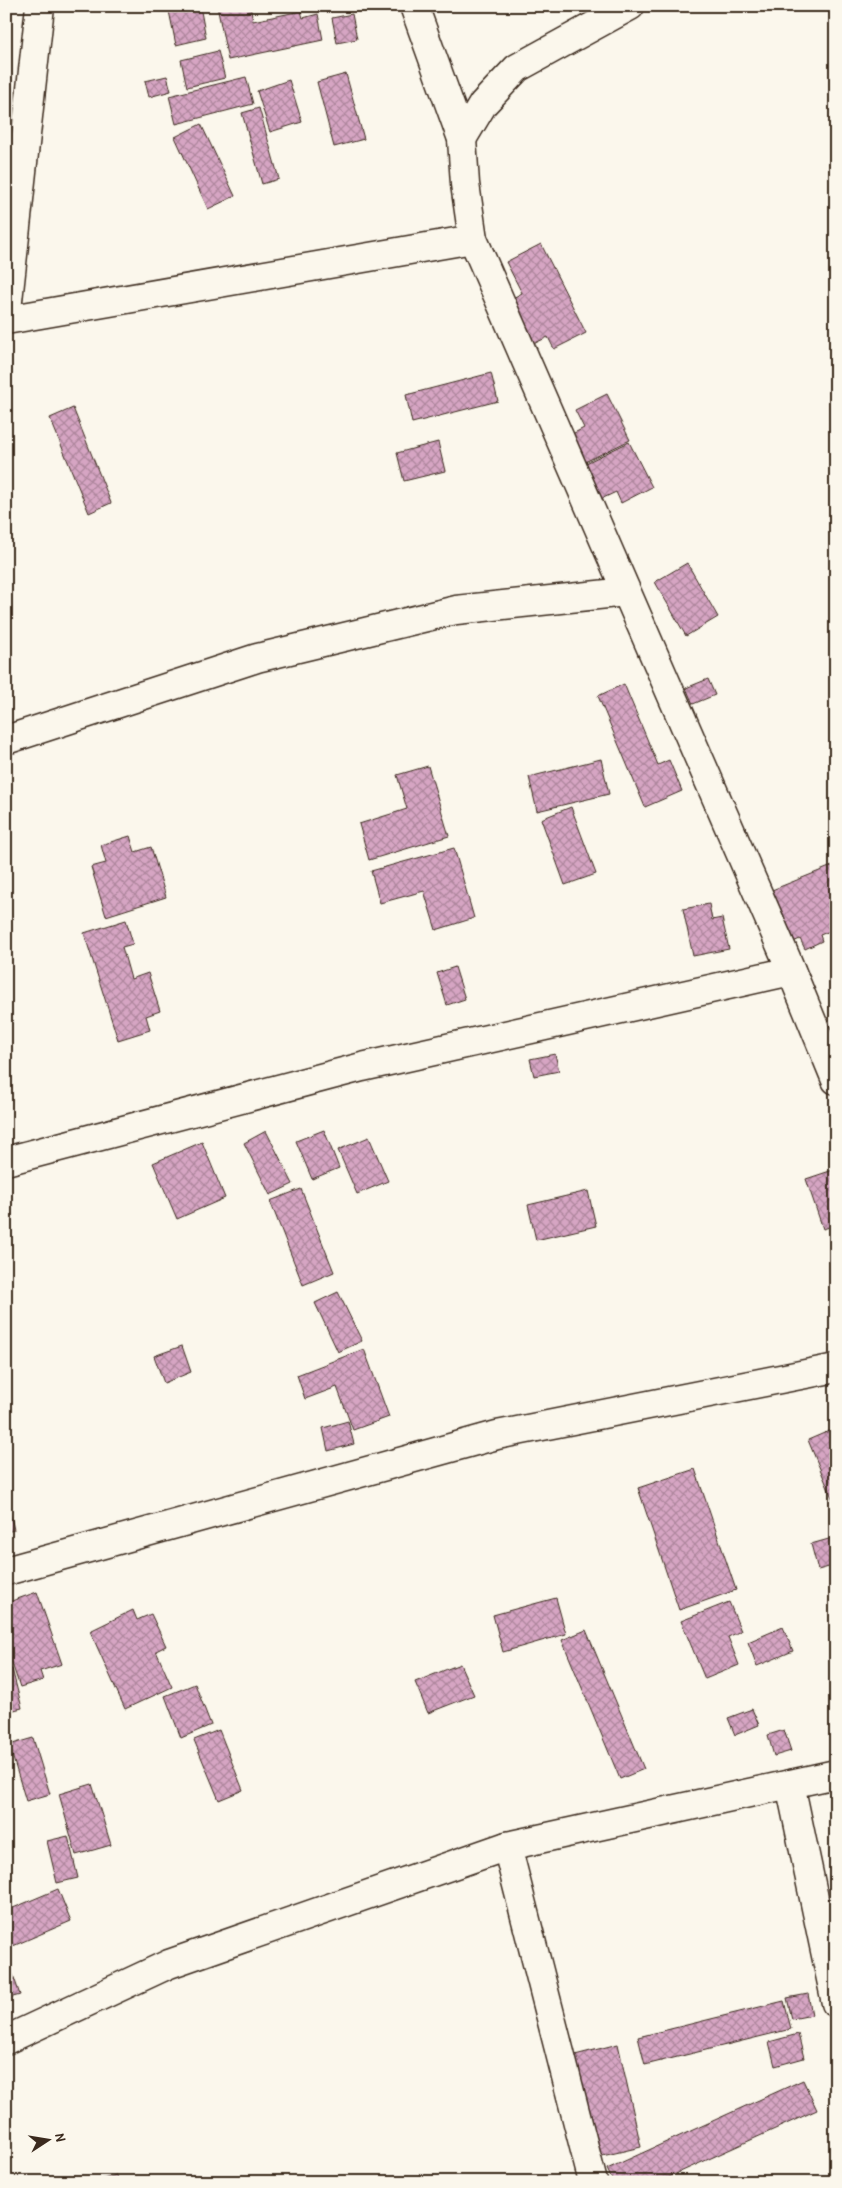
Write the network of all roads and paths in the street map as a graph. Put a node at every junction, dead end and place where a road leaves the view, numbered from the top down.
1 (40, 6) edge
2 (414, 6) edge
3 (630, 6) edge
4 (462, 139) junction
5 (473, 238) junction
6 (6, 320) edge
7 (626, 592) junction
8 (6, 740) edge
9 (791, 971) junction
10 (836, 1080) edge
11 (6, 1161) edge
12 (836, 1368) edge
13 (6, 1571) edge
14 (836, 1774) edge
15 (790, 1784) junction
16 (507, 1846) junction
17 (836, 2003) edge
18 (6, 2040) edge
19 (591, 2181) edge

1 - 6 street
2 - 4 street
3 - 4 street
4 - 5 street
5 - 6 street
5 - 7 street
7 - 8 street
7 - 9 street
9 - 10 street
9 - 11 street
12 - 13 street
14 - 15 street
15 - 16 street
15 - 17 street
16 - 18 street
16 - 19 street

